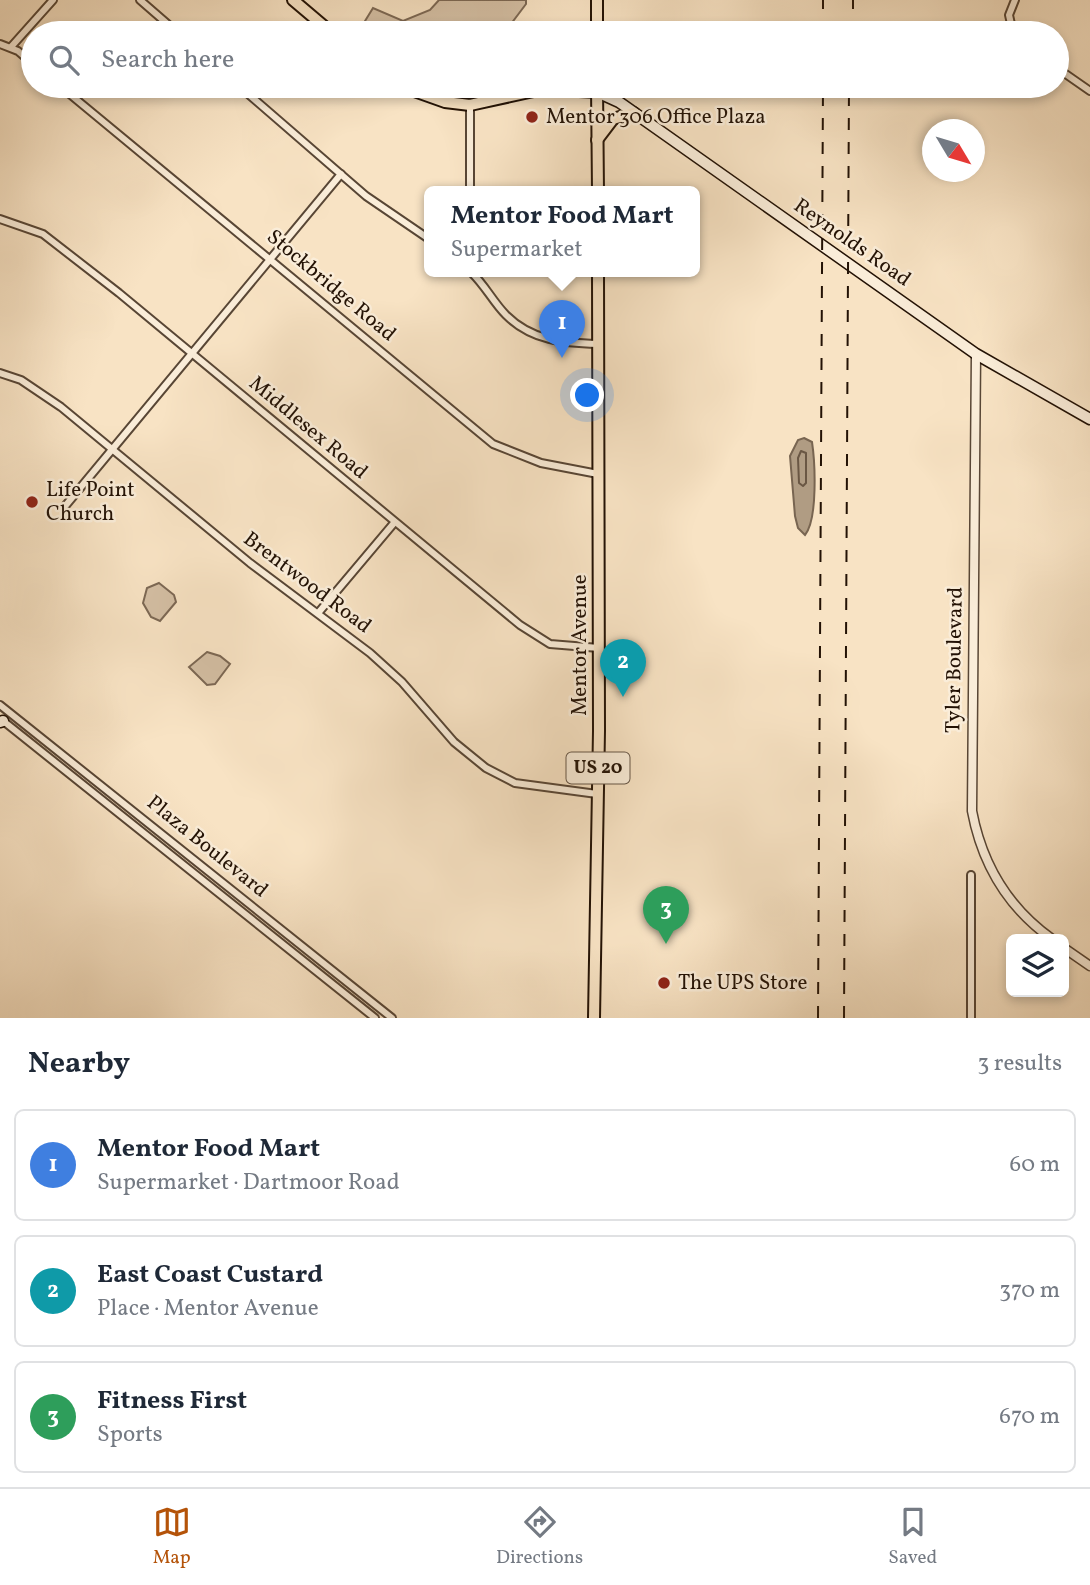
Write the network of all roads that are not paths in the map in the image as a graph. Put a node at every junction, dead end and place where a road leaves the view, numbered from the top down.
1 (53, 0) edge
2 (140, 0) edge
3 (293, 0) edge
4 (597, 0) edge
5 (1015, 0) edge
6 (34, 21) edge
7 (164, 21) edge
8 (317, 21) edge
9 (597, 21) edge
10 (1010, 21) edge
11 (21, 36) edge
12 (0, 44) edge
13 (11, 47) junction
14 (21, 55) edge
15 (1069, 76) edge
16 (1090, 91) edge
17 (75, 98) edge
18 (253, 98) edge
19 (433, 98) edge
20 (502, 98) edge
21 (597, 98) edge
22 (611, 98) edge
23 (470, 105) junction
24 (634, 113) junction
25 (597, 140) junction
26 (341, 174) junction
27 (470, 186) edge
28 (598, 186) edge
29 (0, 219) edge
30 (424, 236) edge
31 (271, 258) junction
32 (476, 277) edge
33 (480, 277) edge
34 (598, 277) edge
35 (482, 282) junction
36 (598, 344) junction
37 (192, 354) junction
38 (976, 354) junction
39 (0, 373) edge
40 (1090, 419) edge
41 (113, 449) junction
42 (600, 475) junction
43 (66, 505) dead end
44 (394, 523) junction
45 (319, 612) junction
46 (598, 648) junction
47 (0, 705) edge
48 (1, 721) edge
49 (597, 794) junction
50 (971, 875) dead end
51 (1046, 934) edge
52 (1069, 951) edge
53 (1090, 966) edge
54 (375, 1018) edge
55 (392, 1018) edge
56 (594, 1018) edge
57 (971, 1018) edge

1 - 6 street
2 - 7 street
3 - 8 main road
4 - 9 main road
5 - 10 street
11 - 13 street
12 - 13 street
13 - 14 street
15 - 16 street
17 - 31 street, Stockbridge Road
18 - 26 street
19 - 23 main road
20 - 23 main road
21 - 25 main road
22 - 24 main road, Reynolds Road
23 - 27 street
24 - 25 main road
24 - 38 main road, Reynolds Road
25 - 28 main road
26 - 30 street
26 - 31 street
29 - 37 street, Middlesex Road
31 - 37 street
31 - 42 street, Stockbridge Road
32 - 35 street
33 - 35 street
34 - 36 main road, Mentor Avenue / US 20
35 - 36 street
36 - 42 main road, Mentor Avenue / US 20
37 - 41 street
37 - 44 street, Middlesex Road
38 - 40 main road, Reynolds Road
38 - 51 street, Tyler Boulevard
39 - 41 street, Brentwood Road
41 - 43 street
41 - 45 street, Brentwood Road
42 - 46 main road, Mentor Avenue / US 20
44 - 45 street
44 - 46 street, Middlesex Road
45 - 49 street, Brentwood Road
46 - 49 main road, Mentor Avenue / US 20
47 - 55 street, Plaza Boulevard
48 - 54 street, Plaza Boulevard
49 - 56 main road, Mentor Avenue / US 20
50 - 57 street
52 - 53 street

